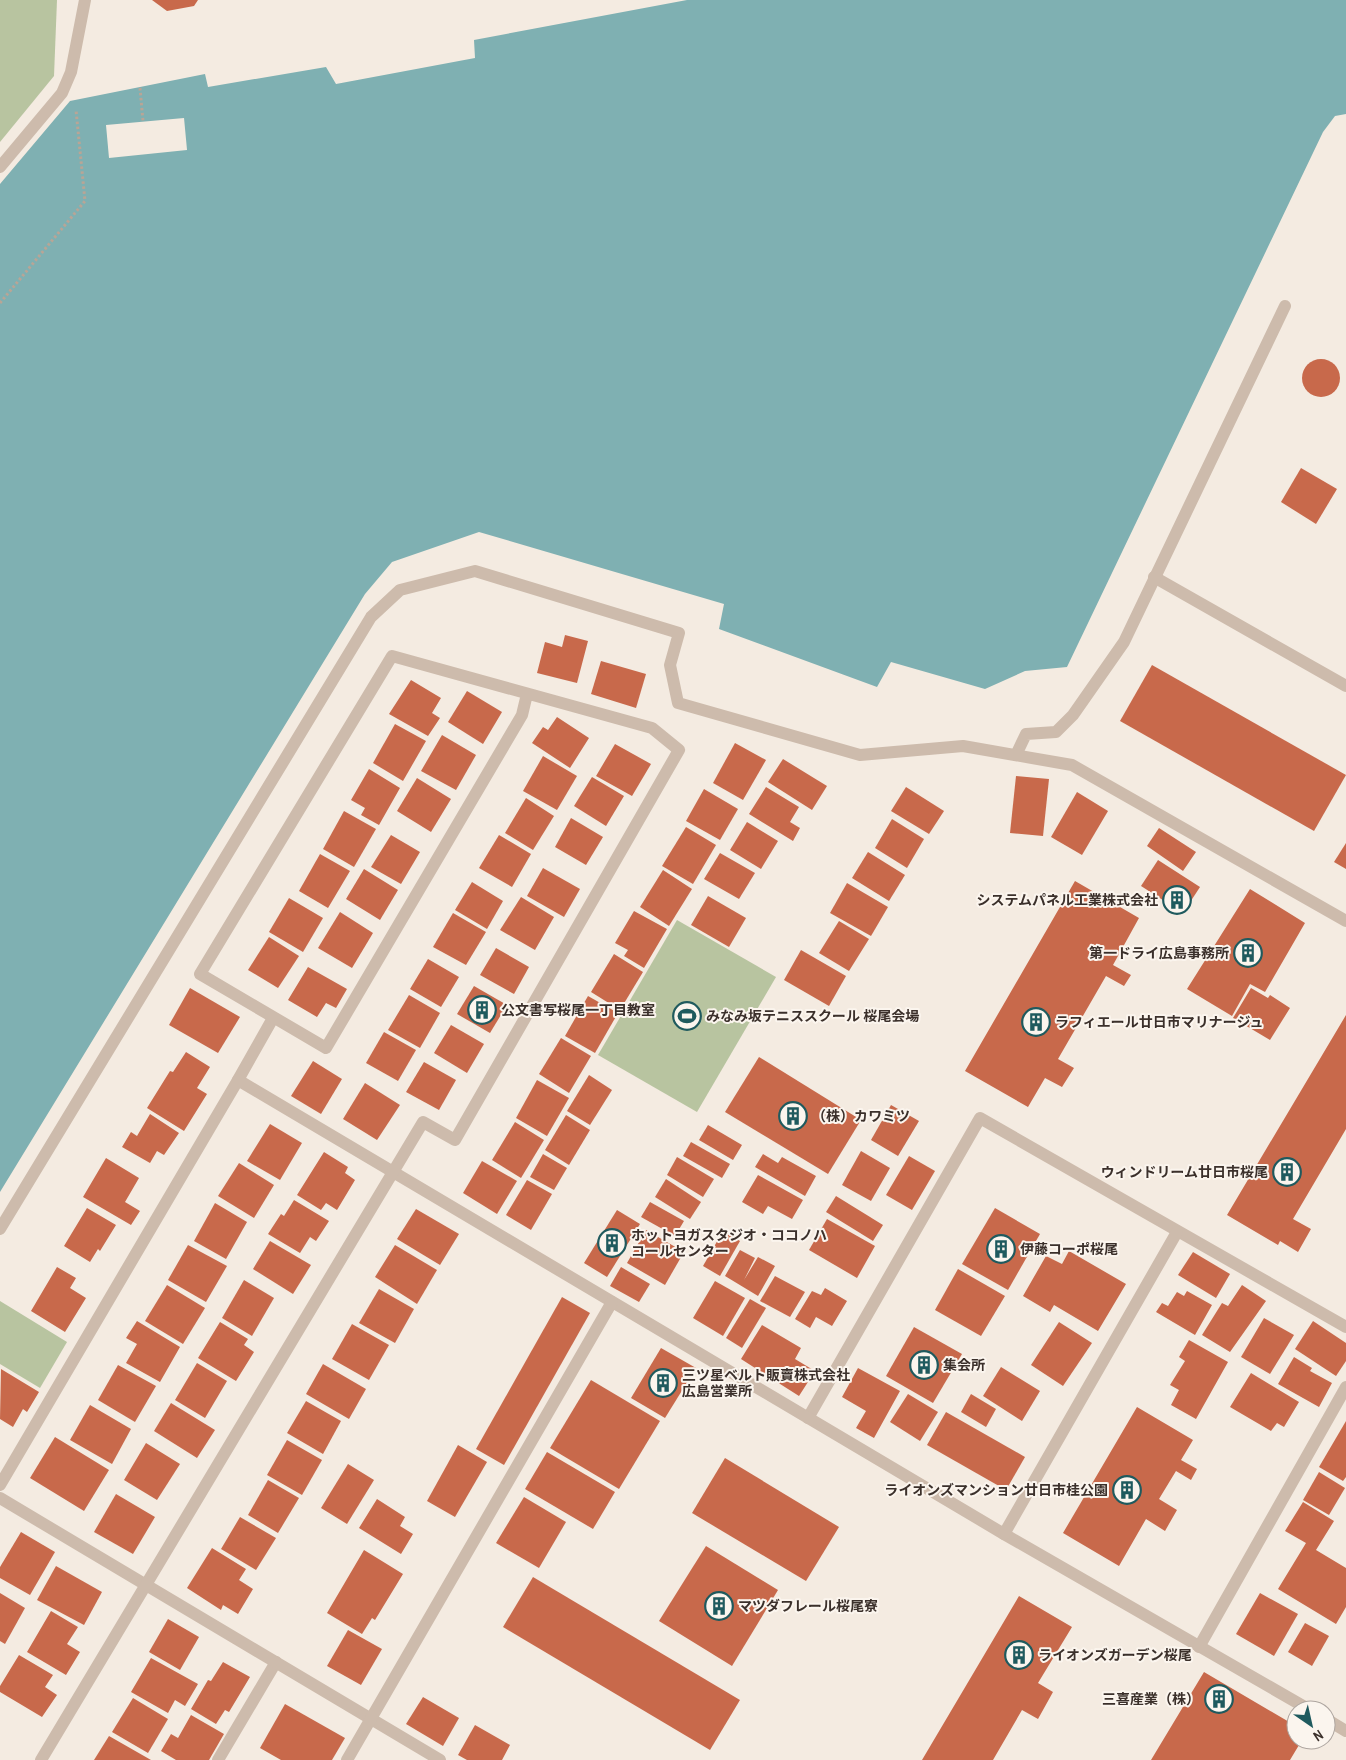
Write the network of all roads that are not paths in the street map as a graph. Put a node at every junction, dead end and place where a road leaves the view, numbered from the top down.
1 (85, 0) edge
2 (0, 167) edge
3 (1285, 306) dead end
4 (1154, 577) junction
5 (1346, 686) edge
6 (527, 694) junction
7 (1016, 755) junction
8 (1346, 921) edge
9 (273, 1018) junction
10 (238, 1080) junction
11 (392, 1172) junction
12 (0, 1230) edge
13 (1177, 1232) junction
14 (612, 1302) junction
15 (1346, 1327) edge
16 (1346, 1387) edge
17 (808, 1418) junction
18 (0, 1485) edge
19 (0, 1498) edge
20 (1004, 1534) junction
21 (146, 1585) junction
22 (1199, 1647) junction
23 (276, 1662) junction
24 (1292, 1700) edge
25 (371, 1719) junction
26 (41, 1760) edge
27 (218, 1760) edge
28 (347, 1760) edge
29 (440, 1760) edge

1 - 2 street
3 - 4 street
4 - 5 street
4 - 7 street
6 - 9 street
6 - 9 street
6 - 11 street
7 - 8 street
7 - 12 street
9 - 10 street
10 - 11 street
10 - 18 street
11 - 14 street
11 - 21 street
13 - 15 street
13 - 17 street
13 - 20 street
14 - 17 street
14 - 25 street
16 - 22 street
17 - 20 street
19 - 21 street
20 - 22 street
21 - 23 street
21 - 26 street
22 - 24 street
23 - 25 street
23 - 27 street
25 - 28 street
25 - 29 street

